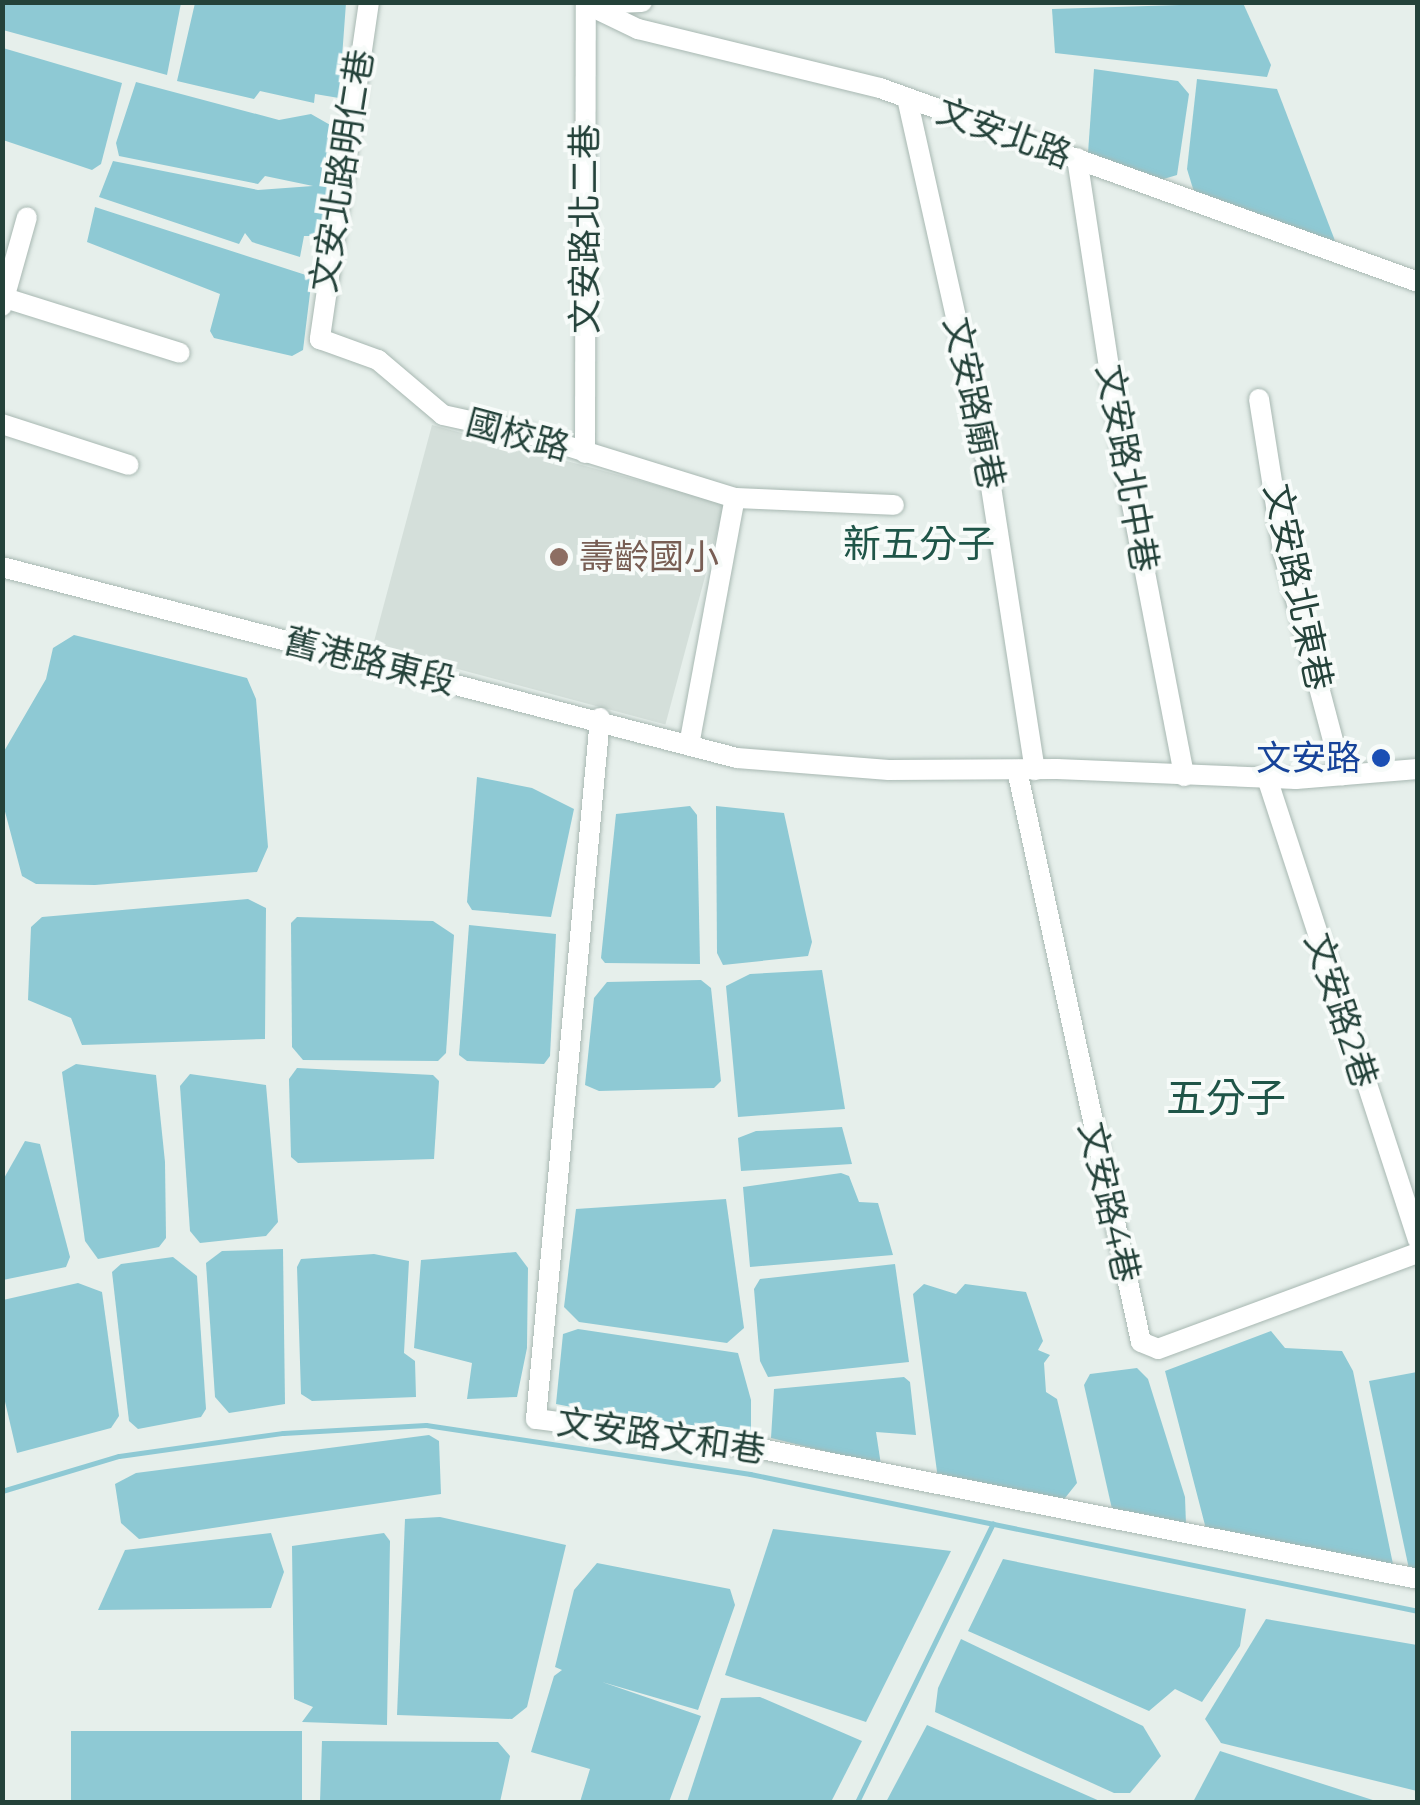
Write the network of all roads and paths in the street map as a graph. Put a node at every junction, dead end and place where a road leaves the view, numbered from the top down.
1 (370, 2) edge
2 (642, 2) edge
3 (580, 3) edge
4 (907, 98) junction
5 (1076, 158) junction
6 (28, 217) dead end
7 (1418, 282) edge
8 (4, 302) edge
9 (320, 339) joint
10 (180, 353) dead end
11 (1258, 399) dead end
12 (2, 424) edge
13 (585, 453) junction
14 (129, 464) dead end
15 (735, 498) junction
16 (894, 505) dead end
17 (2, 568) edge
18 (600, 718) junction
19 (689, 745) junction
20 (1418, 769) edge
21 (1026, 770) junction
22 (1342, 775) junction
23 (1184, 776) junction
24 (1268, 778) junction
25 (1418, 1240) edge
26 (1418, 1253) edge
27 (1418, 1579) edge

1 - 9 street, 文安北路明仁巷
2 - 3 street
3 - 4 street, 文安北路
3 - 13 street, 文安路北二巷
4 - 5 street, 文安北路
4 - 21 street, 文安路廟巷
5 - 7 street, 文安北路
5 - 23 street, 文安路北中巷
6 - 8 street
8 - 10 street
9 - 13 street, 國校路
11 - 22 street, 文安路北東巷
12 - 14 street
13 - 15 street, 國校路
15 - 16 street, 國校路
15 - 19 street
17 - 18 street, 舊港路東段
18 - 19 street, 舊港路東段
18 - 27 street, 文安路文和巷
19 - 21 street, 舊港路東段
20 - 22 street
21 - 23 street
21 - 26 street, 文安路4巷
22 - 24 street
23 - 24 street
24 - 25 street, 文安路2巷

